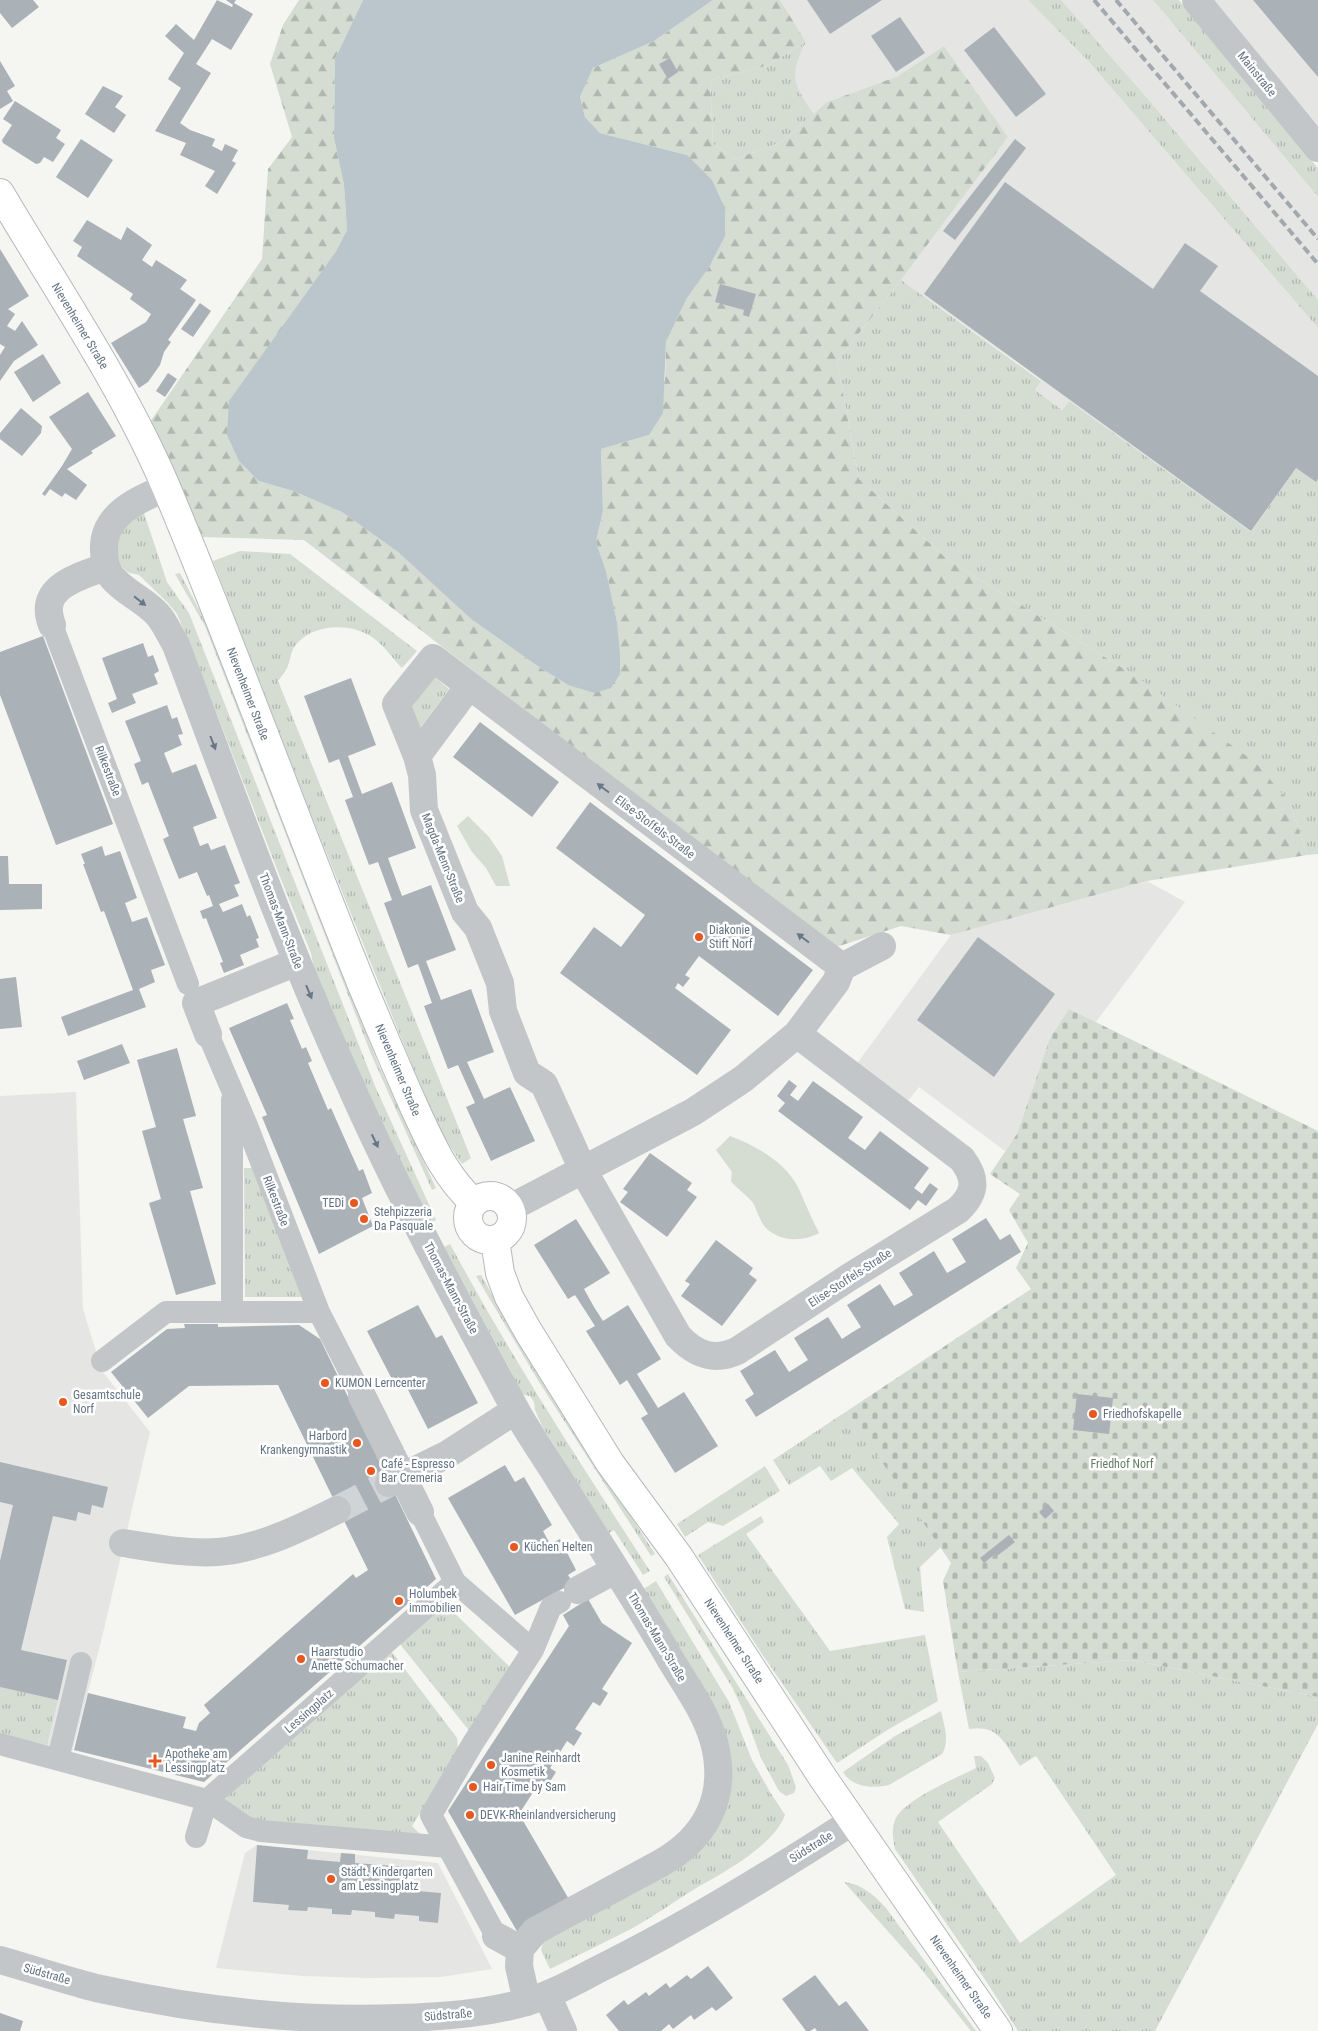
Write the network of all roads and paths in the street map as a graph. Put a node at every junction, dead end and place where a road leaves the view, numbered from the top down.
1 (1196, 0) edge
2 (1318, 148) edge
3 (0, 194) edge
4 (166, 488) junction
5 (105, 567) junction
6 (52, 624) joint
7 (469, 686) junction
8 (416, 756) junction
9 (882, 946) dead end
10 (296, 962) junction
11 (842, 967) junction
12 (192, 993) junction
13 (208, 1034) joint
14 (797, 1034) junction
15 (232, 1091) junction
16 (583, 1170) junction
17 (474, 1203) junction
18 (510, 1208) junction
19 (495, 1240) junction
20 (232, 1312) junction
21 (319, 1312) junction
22 (102, 1361) dead end
23 (362, 1396) joint
24 (516, 1410) junction
25 (396, 1480) junction
26 (337, 1510) tunnel mouth
27 (420, 1512) joint
28 (123, 1543) dead end
29 (615, 1570) junction
30 (455, 1582) junction
31 (569, 1596) joint
32 (534, 1650) junction
33 (82, 1663) dead end
34 (0, 1744) edge
35 (58, 1759) junction
36 (207, 1800) junction
37 (853, 1820) junction
38 (196, 1837) dead end
39 (448, 1848) junction
40 (496, 1936) joint
41 (520, 1949) junction
42 (0, 1960) edge
43 (537, 1999) junction
44 (446, 2024) edge
45 (563, 2031) edge
46 (998, 2031) edge

1 - 2 street, Mainstraße
3 - 4 main road, Nievenheimer Straße
4 - 5 street
4 - 17 main road, Nievenheimer Straße
5 - 6 street, Rilkestraße
5 -> 10 street, Thomas-Mann-Straße
6 - 12 street, Rilkestraße
7 - 8 street
7 - 8 street, Magda-Menn-Straße
11 -> 7 street, Elise-Stoffels-Straße
8 - 16 street, Magda-Menn-Straße
9 - 11 street
10 - 12 street
10 -> 24 street, Thomas-Mann-Straße
11 - 14 street
12 - 13 street, Rilkestraße
13 - 15 street, Rilkestraße
14 - 16 street
14 - 16 street, Elise-Stoffels-Straße
15 - 20 street, Rilkestraße
15 - 21 street, Rilkestraße
16 - 18 street
17 - 18 main road
17 - 19 main road
18 - 19 main road
19 - 37 main road, Nievenheimer Straße
20 - 21 street
20 - 22 street
21 - 23 street, Rilkestraße
23 - 25 street, Rilkestraße
24 - 25 street
24 - 29 street, Thomas-Mann-Straße
25 - 27 street
26 - 28 street
27 - 30 street
29 - 31 street
29 - 41 street, Thomas-Mann-Straße
30 - 32 street
30 - 36 street, Lessingplatz
31 - 32 street
32 - 39 street
33 - 35 street
34 - 35 street
35 - 36 street
36 - 38 street
36 - 39 street
37 - 43 street, Südstraße
37 - 46 main road, Nievenheimer Straße
39 - 40 street
40 - 41 street
41 - 43 street
42 - 44 street, Südstraße
43 - 44 street, Südstraße
43 - 45 street

